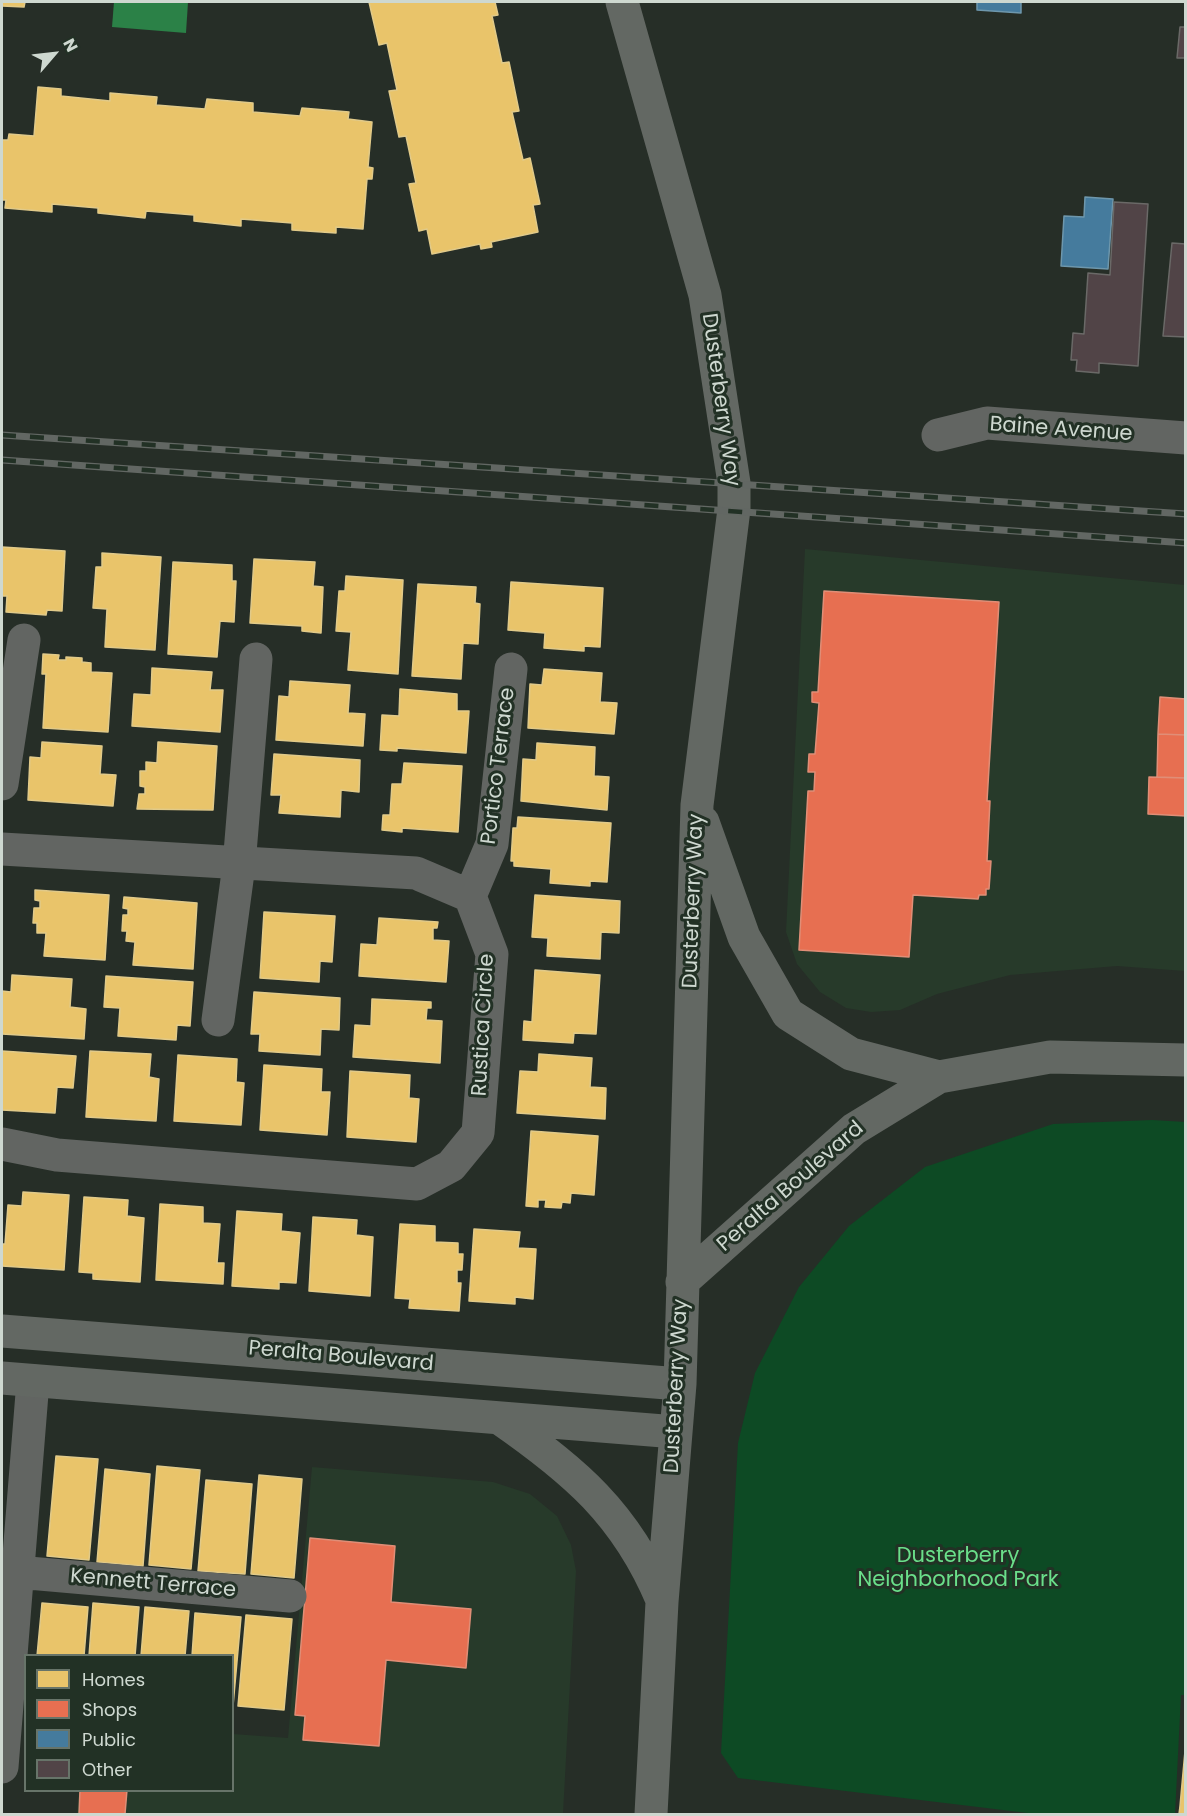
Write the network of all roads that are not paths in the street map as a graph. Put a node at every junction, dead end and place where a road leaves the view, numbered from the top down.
1 (622, 2) edge
2 (938, 435) dead end
3 (1185, 438) edge
4 (24, 640) dead end
5 (256, 659) dead end
6 (511, 669) dead end
7 (2, 784) edge
8 (697, 804) junction
9 (2, 849) edge
10 (239, 865) junction
11 (471, 896) junction
12 (218, 1020) dead end
13 (1185, 1060) edge
14 (939, 1077) junction
15 (2, 1144) edge
16 (682, 1282) junction
17 (2, 1330) edge
18 (17, 1379) edge
19 (680, 1384) junction
20 (498, 1417) junction
21 (676, 1432) junction
22 (17, 1572) junction
23 (290, 1596) dead end
24 (662, 1602) junction
25 (2, 1767) edge
26 (651, 1815) edge

1 - 8 main road, Dusterberry Way
2 - 3 street, Baine Avenue
4 - 7 street
5 - 10 street
6 - 11 street, Portico Terrace
8 - 14 main road
8 - 16 main road, Dusterberry Way
9 - 10 street
10 - 11 street
10 - 12 street
11 - 15 street, Rustica Circle
13 - 14 main road, Peralta Boulevard
14 - 16 main road, Peralta Boulevard
16 - 19 main road, Dusterberry Way
17 - 19 main road, Peralta Boulevard
18 - 20 main road
18 - 22 street
19 - 21 main road, Dusterberry Way
20 - 21 main road
20 - 24 main road
21 - 24 main road, Dusterberry Way
22 - 23 street, Kennett Terrace
22 - 25 street
24 - 26 main road, Dusterberry Way

